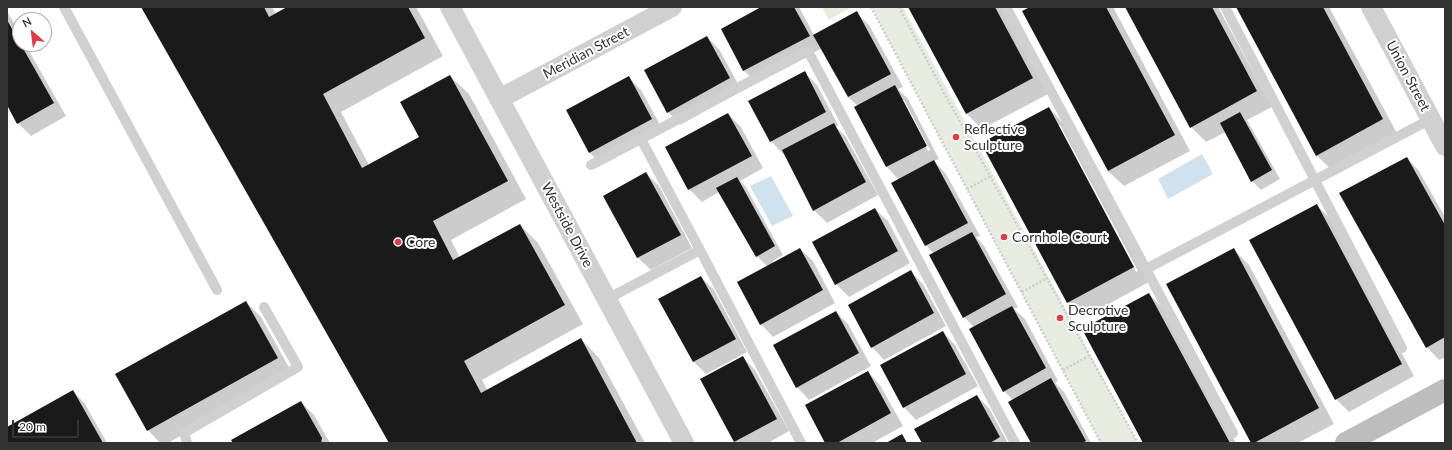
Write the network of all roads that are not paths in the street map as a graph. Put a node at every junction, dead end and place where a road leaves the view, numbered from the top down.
1 (64, 7) edge
2 (450, 7) edge
3 (672, 7) edge
4 (1006, 7) edge
5 (1225, 7) edge
6 (1371, 7) edge
7 (499, 99) junction
8 (1438, 115) edge
9 (641, 139) junction
10 (1445, 146) edge
11 (591, 165) dead end
12 (1315, 180) junction
13 (700, 250) junction
14 (1146, 269) junction
15 (217, 290) dead end
16 (607, 299) junction
17 (264, 307) dead end
18 (1402, 348) dead end
19 (1445, 390) edge
20 (1233, 433) dead end
21 (187, 443) edge
22 (684, 443) edge
23 (801, 443) edge
24 (1015, 443) edge
25 (1346, 443) edge

1 - 15 lane
2 - 7 street, Westside Drive
3 - 7 street, Meridian Street
4 - 14 lane
5 - 12 lane
6 - 8 street, Union Street
7 - 16 street, Westside Drive
8 - 10 street, Union Street
8 - 12 lane
9 - 11 lane
9 - 13 lane
9 - 24 lane
12 - 14 lane
12 - 18 lane
13 - 16 lane
13 - 23 lane
14 - 20 lane
16 - 22 street, Westside Drive
17 - 21 lane
19 - 25 street

